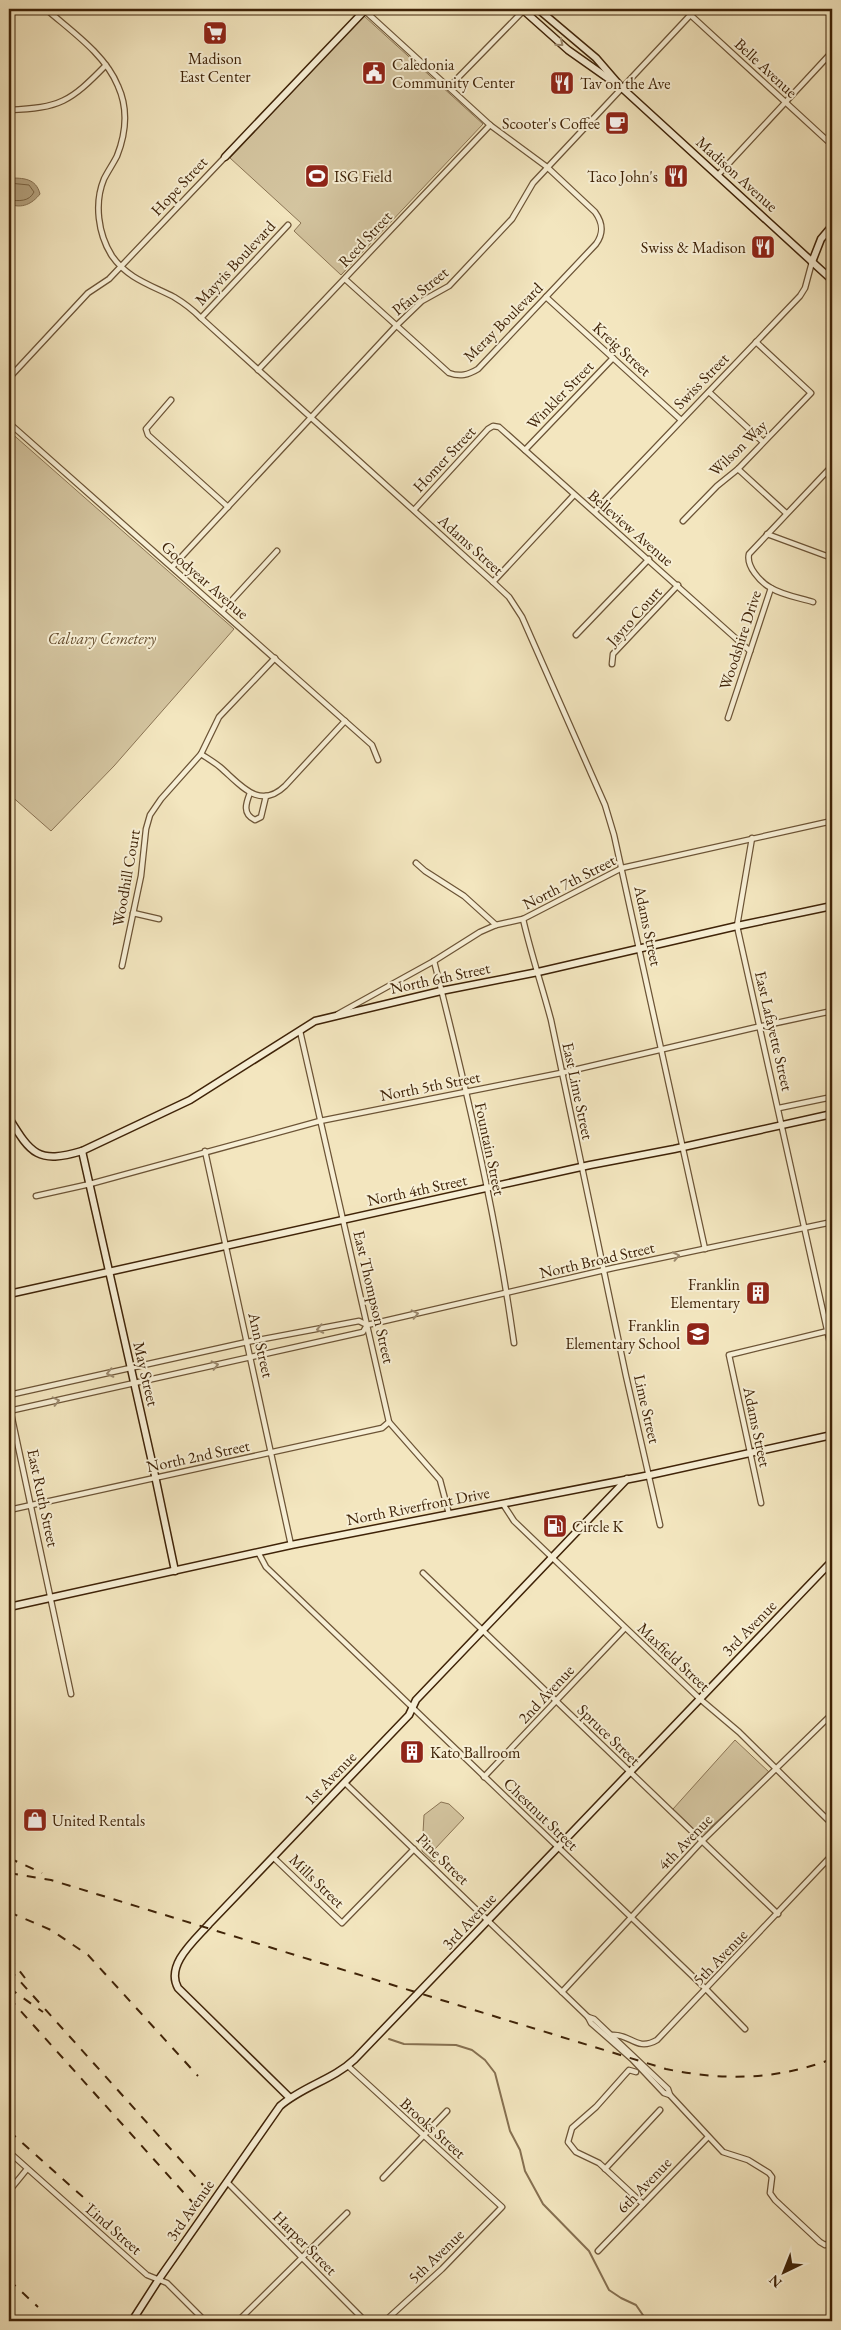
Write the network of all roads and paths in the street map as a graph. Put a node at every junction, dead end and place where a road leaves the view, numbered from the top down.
1 (46, 9) edge
2 (365, 9) edge
3 (523, 9) edge
4 (538, 9) edge
5 (684, 9) edge
6 (696, 9) edge
7 (826, 9) edge
8 (690, 15) junction
9 (832, 15) edge
10 (832, 52) edge
11 (106, 65) junction
12 (448, 87) junction
13 (622, 88) junction
14 (786, 103) junction
15 (9, 110) edge
16 (490, 125) junction
17 (832, 145) edge
18 (225, 157) joint
19 (547, 167) junction
20 (718, 175) junction
21 (288, 225) dead end
22 (832, 226) edge
23 (812, 262) junction
24 (120, 266) junction
25 (345, 279) junction
26 (832, 280) edge
27 (546, 297) junction
28 (201, 318) junction
29 (396, 326) junction
30 (756, 342) junction
31 (613, 358) junction
32 (258, 370) junction
33 (9, 378) edge
34 (709, 392) junction
35 (171, 400) dead end
36 (311, 418) junction
37 (682, 420) junction
38 (9, 423) edge
39 (493, 426) joint
40 (764, 442) junction
41 (525, 450) junction
42 (832, 466) edge
43 (738, 469) junction
44 (574, 495) junction
45 (228, 508) junction
46 (414, 510) junction
47 (595, 510) junction
48 (786, 513) junction
49 (683, 521) dead end
50 (767, 534) junction
51 (277, 552) dead end
52 (832, 558) edge
53 (649, 559) junction
54 (172, 567) junction
55 (494, 582) junction
56 (678, 585) junction
57 (771, 588) junction
58 (813, 602) dead end
59 (222, 611) junction
60 (576, 635) dead end
61 (750, 651) junction
62 (275, 658) junction
63 (612, 664) dead end
64 (728, 718) dead end
65 (345, 721) junction
66 (201, 754) junction
67 (378, 760) dead end
68 (250, 793) junction
69 (266, 796) junction
70 (832, 821) edge
71 (752, 838) junction
72 (416, 863) dead end
73 (622, 868) junction
74 (832, 906) edge
75 (133, 913) junction
76 (523, 919) junction
77 (159, 920) dead end
78 (496, 925) junction
79 (737, 926) junction
80 (640, 949) junction
81 (434, 961) junction
82 (122, 966) dead end
83 (538, 972) junction
84 (441, 991) junction
85 (832, 1012) edge
86 (336, 1015) junction
87 (760, 1026) junction
88 (300, 1031) junction
89 (662, 1049) junction
90 (561, 1072) junction
91 (464, 1092) junction
92 (832, 1097) edge
93 (779, 1108) junction
94 (832, 1114) edge
95 (9, 1118) edge
96 (320, 1121) junction
97 (782, 1125) junction
98 (682, 1147) junction
99 (82, 1151) junction
100 (205, 1151) junction
101 (582, 1166) junction
102 (90, 1184) junction
103 (486, 1189) junction
104 (36, 1196) dead end
105 (344, 1220) junction
106 (832, 1222) edge
107 (805, 1228) junction
108 (227, 1246) junction
109 (705, 1250) junction
110 (604, 1270) junction
111 (108, 1271) junction
112 (9, 1294) edge
113 (507, 1294) junction
114 (367, 1325) junction
115 (830, 1330) edge
116 (247, 1342) junction
117 (514, 1343) dead end
118 (832, 1352) edge
119 (251, 1357) junction
120 (131, 1368) junction
121 (134, 1383) junction
122 (9, 1395) edge
123 (9, 1404) edge
124 (10, 1411) edge
125 (389, 1422) junction
126 (832, 1435) edge
127 (272, 1453) junction
128 (750, 1453) junction
129 (650, 1476) junction
130 (156, 1478) junction
131 (627, 1479) junction
132 (761, 1503) dead end
133 (503, 1504) junction
134 (32, 1505) junction
135 (9, 1510) edge
136 (449, 1514) junction
137 (660, 1524) dead end
138 (291, 1545) junction
139 (258, 1552) junction
140 (553, 1558) junction
141 (832, 1561) edge
142 (175, 1571) junction
143 (423, 1573) dead end
144 (50, 1598) junction
145 (9, 1607) edge
146 (625, 1628) junction
147 (482, 1631) junction
148 (72, 1694) dead end
149 (700, 1699) junction
150 (556, 1702) junction
151 (412, 1708) junction
152 (832, 1714) edge
153 (776, 1768) junction
154 (629, 1773) junction
155 (484, 1777) junction
156 (345, 1783) junction
157 (832, 1824) edge
158 (702, 1841) junction
159 (557, 1847) junction
160 (414, 1849) junction
161 (832, 1856) edge
162 (273, 1857) junction
163 (778, 1914) junction
164 (631, 1916) junction
165 (488, 1921) junction
166 (706, 1989) junction
167 (562, 1992) junction
168 (588, 2017) junction
169 (745, 2029) dead end
170 (612, 2035) junction
171 (348, 2066) junction
172 (636, 2072) dead end
173 (670, 2095) junction
174 (290, 2098) junction
175 (660, 2110) dead end
176 (447, 2111) dead end
177 (423, 2136) junction
178 (708, 2137) junction
179 (9, 2152) edge
180 (27, 2169) junction
181 (605, 2169) junction
182 (383, 2178) dead end
183 (227, 2182) junction
184 (9, 2191) edge
185 (642, 2204) junction
186 (502, 2207) joint
187 (347, 2213) dead end
188 (832, 2242) edge
189 (598, 2251) dead end
190 (303, 2258) junction
191 (158, 2279) junction
192 (141, 2305) junction
193 (126, 2321) edge
194 (132, 2321) edge
195 (205, 2321) edge
196 (238, 2321) edge
197 (365, 2321) edge
198 (385, 2321) edge

1 - 11 street, Adams Street
2 - 12 street, Meray Boulevard
2 - 18 street, Hope Street
3 - 12 street
3 -> 13 street, Madison Avenue
4 - 13 street, Madison Avenue
5 - 8 street, Belle Avenue
6 - 8 street, Pfau Street
7 - 9 street
8 - 13 street, Pfau Street
8 - 14 street, Belle Avenue
10 - 14 street
11 - 15 street
11 - 24 street, Adams Street
12 - 16 street, Meray Boulevard
13 - 19 street, Pfau Street
13 - 20 street, Madison Avenue
14 - 17 street, Belle Avenue
14 - 20 street
16 - 19 street, Meray Boulevard
16 - 25 street, Reed Street
18 - 24 street, Hope Street
19 - 27 street, Meray Boulevard
19 - 29 street, Pfau Street
20 - 23 street, Madison Avenue
21 - 28 street, Mayvis Boulevard
22 - 23 street
23 - 26 street, Madison Avenue
23 - 30 street, Swiss Street
24 - 28 street, Adams Street
24 - 33 street, Hope Street
25 - 29 street, Meray Boulevard
25 - 32 street, Reed Street
27 - 29 street, Meray Boulevard
27 - 31 street, Kreig Street
28 - 32 street, Adams Street
29 - 36 street, Pfau Street
30 - 34 street, Swiss Street
30 - 40 street, Wilson Way
31 - 37 street, Kreig Street
31 - 41 street, Winkler Street
32 - 36 street, Adams Street
34 - 37 street, Swiss Street
34 - 40 street
35 - 45 street
36 - 45 street, Pfau Street
36 - 46 street, Adams Street
37 - 47 street, Swiss Street
38 - 54 street, Goodyear Avenue
39 - 41 street, Belleview Avenue
39 - 46 street, Homer Street
40 - 43 street, Wilson Way
41 - 44 street, Belleview Avenue
42 - 48 street
43 - 48 street
43 - 49 street, Wilson Way
44 - 47 street, Belleview Avenue
44 - 55 street
45 - 54 street, Pfau Street
46 - 55 street, Adams Street
47 - 53 street, Belleview Avenue
48 - 50 street
50 - 52 street
50 - 57 street, Woodshire Drive
51 - 59 street
53 - 56 street, Belleview Avenue
53 - 60 street
54 - 59 street, Goodyear Avenue
55 - 73 street, Adams Street
56 - 61 street, Belleview Avenue
56 - 63 street, Jayro Court
57 - 58 street
57 - 61 street, Woodshire Drive
59 - 62 street, Goodyear Avenue
61 - 64 street, Woodshire Drive
62 - 65 street, Goodyear Avenue
62 - 66 street, Woodhill Court
65 - 67 street, Goodyear Avenue
65 - 69 street
66 - 68 street
66 - 75 street, Woodhill Court
68 - 69 street
68 - 69 street
70 - 71 street, North 7th Street
71 - 73 street, North 7th Street
71 - 79 street, East Lafayette Street
72 - 78 street
73 - 76 street, North 7th Street
73 - 80 street, Adams Street
74 - 79 street, North 6th Street
75 - 77 street
75 - 82 street, Woodhill Court
76 - 78 street, North 7th Street
76 - 83 street, East Lime Street
78 - 81 street, North 7th Street
79 - 80 street, North 6th Street
79 - 87 street, East Lafayette Street
80 - 83 street, North 6th Street
80 - 89 street, Adams Street
81 - 84 street, Fountain Street
81 - 86 street, North 7th Street
83 - 84 street, North 6th Street
83 - 90 street, East Lime Street
84 - 86 street, North 6th Street
84 - 91 street, Fountain Street
85 - 87 street, North 5th Street
86 - 88 street, North 6th Street
87 - 89 street, North 5th Street
87 - 93 street, East Lafayette Street
88 - 96 street, East Thompson Street
88 - 99 street, North 6th Street
89 - 90 street, North 5th Street
89 - 98 street, Adams Street
90 - 91 street, North 5th Street
90 - 101 street, East Lime Street
91 - 96 street, North 5th Street
91 - 103 street, Fountain Street
92 - 93 street
93 - 97 street, East Lafayette Street
94 - 97 street, North 4th Street
95 - 99 street, North 6th Street
96 - 100 street, North 5th Street
96 - 105 street, East Thompson Street
97 - 98 street, North 4th Street
97 - 107 street, East Lafayette Street
98 - 101 street, North 4th Street
98 - 109 street, Adams Street
99 - 102 street, May Street
100 - 102 street, North 5th Street
100 - 108 street, Ann Street
101 - 103 street, North 4th Street
101 - 110 street, East Lime Street
102 - 104 street, North 5th Street
102 - 111 street, May Street
103 - 105 street, North 4th Street
103 - 113 street, Fountain Street
105 - 108 street, North 4th Street
105 - 114 street, East Thompson Street
106 - 107 street, North Broad Street
107 - 109 street, North Broad Street
107 - 115 street, East Lafayette Street
108 - 111 street, North 4th Street
108 - 116 street, Ann Street
110 -> 109 street, North Broad Street
110 - 113 street, North Broad Street
110 - 129 street, Lime Street
111 - 112 street, North 4th Street
111 - 120 street, May Street
114 -> 113 street, North Broad Street
113 - 117 street, Fountain Street
114 -> 116 street, North Broad Street
114 - 119 street, North Broad Street
114 - 125 street, East Thompson Street
115 - 118 street, East Lafayette Street
115 - 128 street, Adams Street
116 - 119 street, Ann Street
116 - 120 street, North Broad Street
121 -> 119 street, North Broad Street
119 - 127 street, Ann Street
120 - 121 street, May Street
120 -> 122 street, North Broad Street
124 -> 121 street, North Broad Street
121 - 130 street, May Street
123 - 124 street, East Ruth Street
124 - 134 street, East Ruth Street
125 - 127 street, North 2nd Street
125 - 136 street
126 - 128 street, North Riverfront Drive
127 - 130 street, North 2nd Street
127 - 138 street, Ann Street
128 - 129 street, North Riverfront Drive
128 - 132 street, Adams Street
129 - 131 street, North Riverfront Drive
129 - 137 street, Lime Street
130 - 134 street, North 2nd Street
130 - 142 street, May Street
131 - 133 street, North Riverfront Drive
131 - 140 street, 1st Avenue
133 - 136 street, North Riverfront Drive
133 - 140 street, Maxfield Street
134 - 135 street, North 2nd Street
134 - 144 street, East Ruth Street
136 - 138 street, North Riverfront Drive
138 - 139 street, North Riverfront Drive
139 - 142 street, North Riverfront Drive
139 - 151 street, Chestnut Street
140 - 146 street, Maxfield Street
140 - 147 street, 1st Avenue
141 - 149 street, 3rd Avenue
142 - 144 street, North Riverfront Drive
143 - 147 street, Spruce Street
144 - 145 street, North Riverfront Drive
144 - 148 street, East Ruth Street
146 - 149 street, Maxfield Street
146 - 150 street, 2nd Avenue
147 - 150 street, Spruce Street
147 - 151 street, 1st Avenue
149 - 153 street, Maxfield Street
149 - 154 street, 3rd Avenue
150 - 154 street, Spruce Street
150 - 155 street, 2nd Avenue
151 - 155 street, Chestnut Street
151 - 156 street, 1st Avenue
152 - 153 street, 4th Avenue
153 - 157 street, Maxfield Street
153 - 158 street, 4th Avenue
154 - 158 street, Spruce Street
154 - 159 street, 3rd Avenue
155 - 159 street, Chestnut Street
156 - 160 street, Pine Street
156 - 162 street, 1st Avenue
158 - 163 street, Spruce Street
158 - 164 street, 4th Avenue
159 - 164 street, Chestnut Street
159 - 165 street, 3rd Avenue
160 - 162 street, Mills Street
160 - 165 street, Pine Street
161 - 163 street, 5th Avenue
162 - 174 street, 1st Avenue
163 - 166 street, 5th Avenue
164 - 166 street, Chestnut Street
164 - 167 street, 4th Avenue
165 - 167 street, Pine Street
165 - 171 street, 3rd Avenue
166 - 169 street, Chestnut Street
166 - 170 street, 5th Avenue
167 - 168 street, Pine Street
168 - 170 street, Pine Street
168 - 173 street, Pine Street
170 - 173 street, Pine Street
171 - 174 street, 3rd Avenue
171 - 177 street, Brooks Street
172 - 181 street
173 - 178 street, Pine Street
174 - 183 street, 3rd Avenue
175 - 181 street
176 - 177 street
177 - 182 street
177 - 186 street, Brooks Street
178 - 185 street, 6th Avenue
178 - 188 street, Pine Street
179 - 180 street, Lind Street
180 - 184 street
180 - 191 street, Lind Street
181 - 185 street
183 - 190 street, Harper Street
183 - 191 street, 3rd Avenue
185 - 189 street, 6th Avenue
186 - 198 street, 5th Avenue
187 - 190 street
190 - 196 street
190 - 197 street, Harper Street
191 - 192 street, 3rd Avenue
191 - 195 street, Lind Street
192 - 193 street, 3rd Avenue
192 - 194 street, 3rd Avenue

